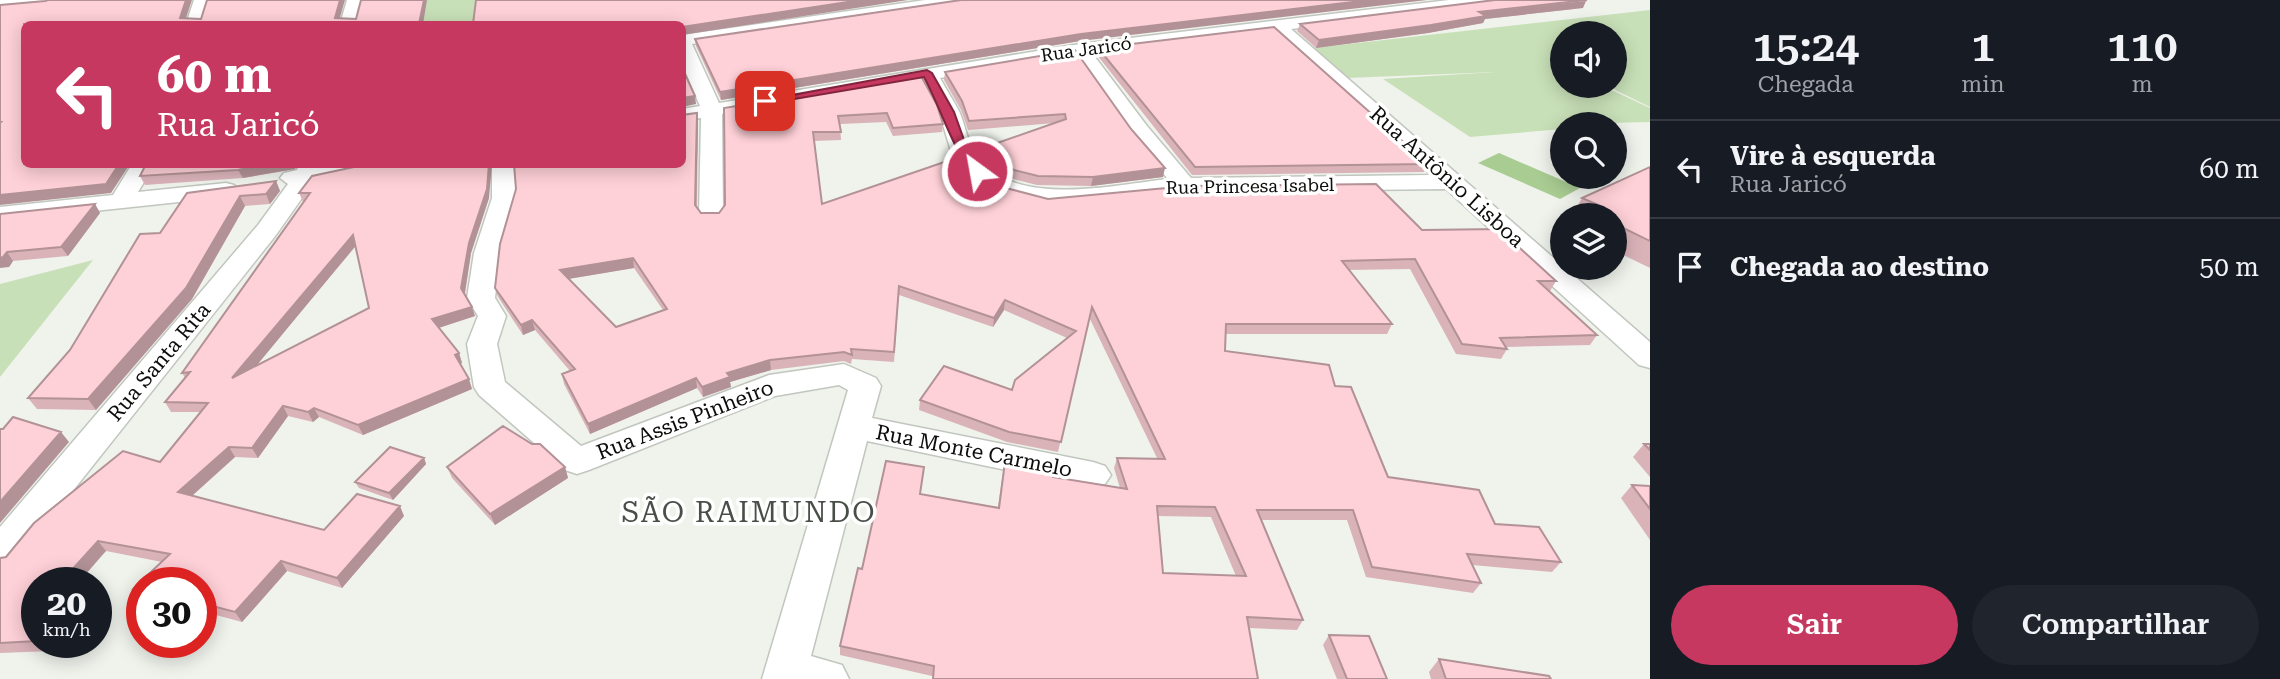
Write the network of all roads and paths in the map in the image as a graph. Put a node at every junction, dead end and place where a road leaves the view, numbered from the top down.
1 (49, 0) edge
2 (202, 0) edge
3 (355, 0) edge
4 (961, 0) edge
5 (1491, 0) edge
6 (0, 4) edge
7 (196, 21) edge
8 (350, 21) edge
9 (1275, 24) junction
10 (686, 40) edge
11 (1080, 49) junction
12 (686, 50) edge
13 (927, 73) junction
14 (712, 110) junction
15 (686, 113) edge
16 (141, 168) edge
17 (330, 168) edge
18 (503, 168) edge
19 (309, 170) edge
20 (1453, 182) junction
21 (269, 183) edge
22 (1185, 185) junction
23 (243, 188) edge
24 (120, 202) junction
25 (0, 214) edge
26 (711, 214) edge
27 (1650, 358) edge
28 (856, 427) junction
29 (1093, 475) dead end
30 (0, 554) edge
31 (786, 675) edge
32 (827, 679) edge

1 - 6 street
2 - 7 street
3 - 8 street
4 - 10 street
5 - 9 street, Rua Jaricó
9 - 11 street, Rua Jaricó
9 - 20 street, Rua Antônio Lisboa
11 - 13 street, Rua Jaricó
11 - 22 street
12 - 14 street
13 - 14 street, Rua Jaricó
13 - 22 street, Rua Princesa Isabel
14 - 15 street, Rua Jaricó
14 - 26 street
16 - 24 street
17 - 19 street
18 - 28 street, Rua Assis Pinheiro
19 - 21 street
19 - 30 street, Rua Santa Rita
20 - 22 street, Rua Princesa Isabel
20 - 27 street, Rua Antônio Lisboa
23 - 24 street
24 - 25 street
28 - 29 street, Rua Monte Carmelo
28 - 31 street, Rua Assis Pinheiro
31 - 32 street

